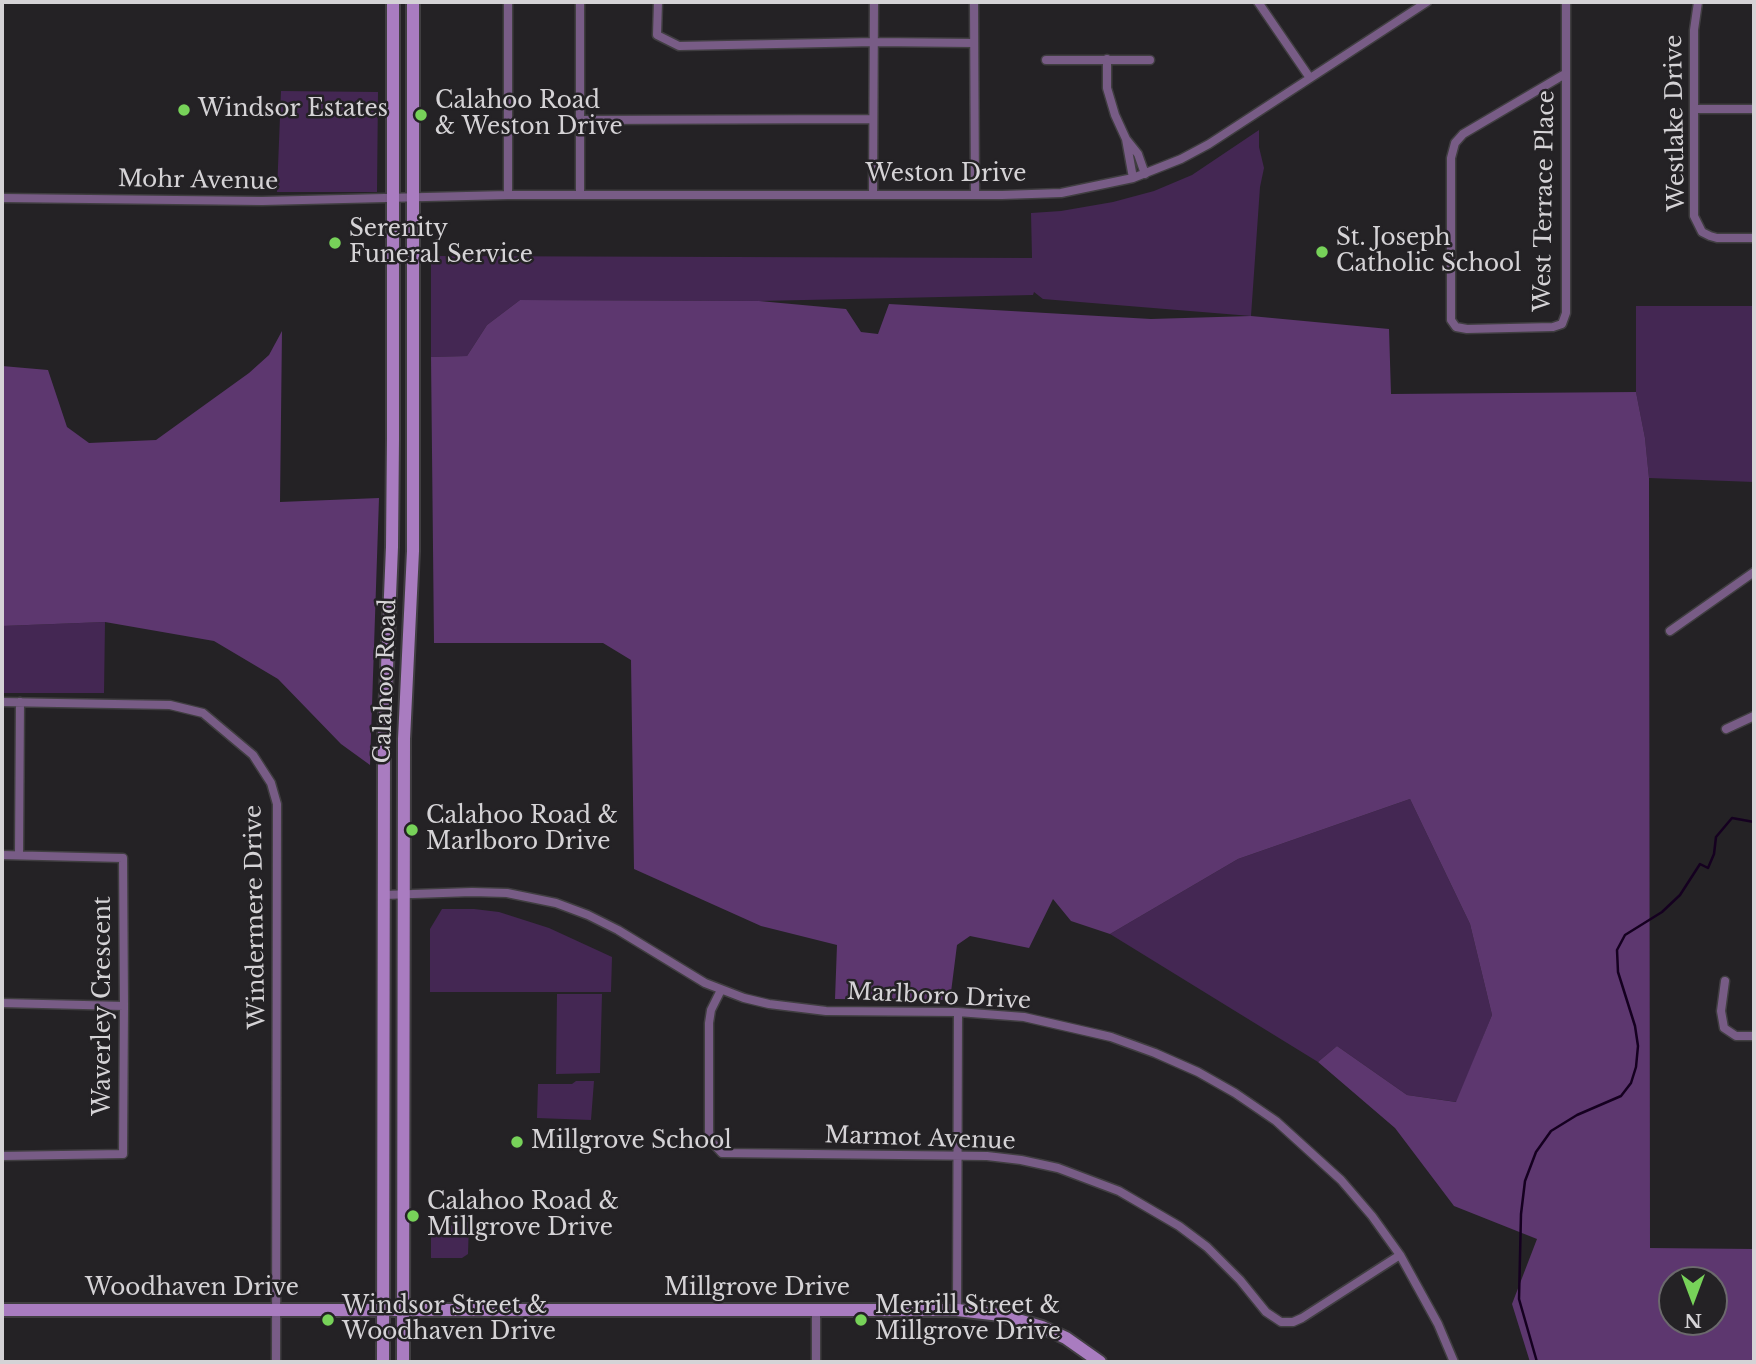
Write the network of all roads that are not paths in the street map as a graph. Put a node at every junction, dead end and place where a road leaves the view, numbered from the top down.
1 (393, 2) edge
2 (413, 2) edge
3 (508, 2) edge
4 (580, 2) edge
5 (658, 2) edge
6 (874, 2) edge
7 (974, 2) edge
8 (1258, 2) edge
9 (1427, 2) edge
10 (1566, 2) edge
11 (1698, 2) edge
12 (874, 42) junction
13 (974, 43) junction
14 (1107, 59) junction
15 (1046, 60) dead end
16 (1150, 60) dead end
17 (1565, 74) junction
18 (1310, 78) junction
19 (1754, 109) edge
20 (1694, 110) junction
21 (873, 119) junction
22 (580, 120) junction
23 (1126, 139) junction
24 (1145, 174) junction
25 (1133, 178) junction
26 (580, 194) junction
27 (873, 194) junction
28 (508, 195) junction
29 (975, 195) junction
30 (2, 198) edge
31 (413, 198) junction
32 (393, 199) junction
33 (1754, 238) edge
34 (1754, 572) edge
35 (1670, 631) dead end
36 (2, 702) edge
37 (20, 702) junction
38 (1754, 716) edge
39 (1726, 729) dead end
40 (19, 854) junction
41 (2, 855) edge
42 (404, 894) junction
43 (384, 895) junction
44 (1725, 981) dead end
45 (721, 990) junction
46 (2, 1003) edge
47 (124, 1006) junction
48 (958, 1012) junction
49 (1754, 1036) edge
50 (957, 1155) junction
51 (2, 1156) edge
52 (1400, 1255) junction
53 (383, 1309) junction
54 (2, 1310) edge
55 (276, 1310) junction
56 (402, 1310) junction
57 (957, 1310) junction
58 (816, 1311) junction
59 (276, 1362) edge
60 (383, 1362) edge
61 (402, 1362) edge
62 (816, 1362) edge
63 (1100, 1362) edge
64 (1454, 1362) edge

1 - 32 main road, Calahoo Road
2 - 31 main road, Calahoo Road
3 - 28 street
4 - 22 street
5 - 12 street
6 - 12 street
7 - 13 street
8 - 18 street
9 - 18 street, Weston Drive
10 - 17 street, West Terrace Place
11 - 20 street, Westlake Drive
12 - 13 street
12 - 21 street
13 - 29 street
14 - 15 street
14 - 16 street
14 - 23 street
17 - 17 street, West Terrace Place
18 - 24 street, Weston Drive
19 - 20 street
20 - 33 street, Westlake Drive
21 - 22 street
21 - 27 street
22 - 26 street
23 - 24 street
23 - 25 street
24 - 25 street, Weston Drive
25 - 29 street, Weston Drive
26 - 27 street, Weston Drive
26 - 28 street, Weston Drive
27 - 29 street, Weston Drive
28 - 31 street, Weston Drive
30 - 32 street, Mohr Avenue
31 - 32 street, Mohr Avenue
31 - 42 main road, Calahoo Road
32 - 43 main road, Calahoo Road
34 - 35 street
36 - 37 street, Windermere Drive
37 - 40 street
37 - 55 street, Windermere Drive
38 - 39 street
40 - 41 street, Waverley Crescent
40 - 47 street, Waverley Crescent
42 - 43 street, Marlboro Drive
42 - 45 street, Marlboro Drive
42 - 56 main road, Calahoo Road
43 - 53 main road, Calahoo Road
44 - 49 street
45 - 48 street, Marlboro Drive
45 - 50 street, Marmot Avenue
46 - 47 street
47 - 51 street, Waverley Crescent
48 - 50 street
48 - 52 street, Marlboro Drive
50 - 52 street, Marmot Avenue
50 - 57 street
52 - 64 street, Marlboro Drive
53 - 55 main road, Woodhaven Drive
53 - 56 main road, Woodhaven Drive
53 - 60 main road, Calahoo Road
54 - 55 main road, Woodhaven Drive
55 - 59 street, Windermere Drive
56 - 58 main road, Millgrove Drive
56 - 61 main road, Calahoo Road
57 - 58 main road, Millgrove Drive
57 - 63 main road, Millgrove Drive
58 - 62 street

